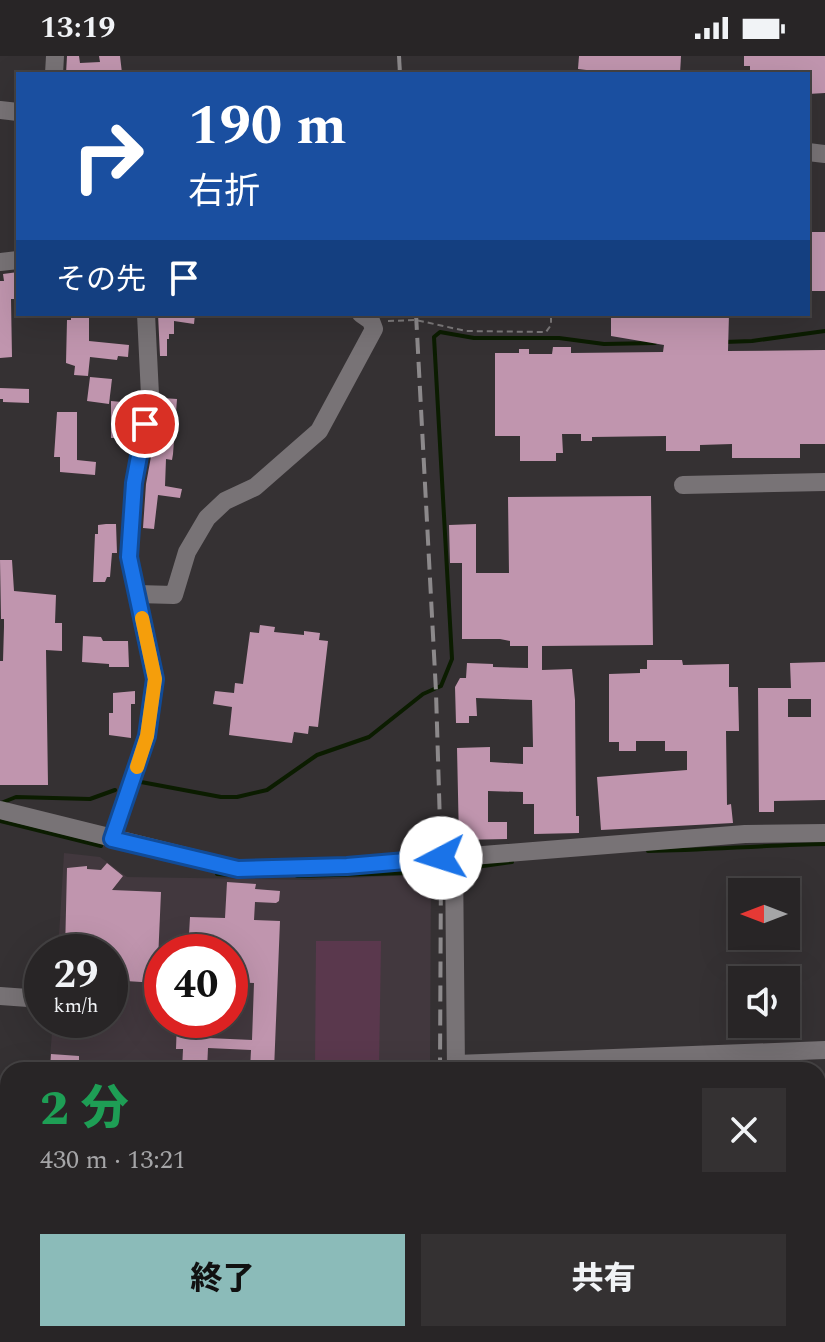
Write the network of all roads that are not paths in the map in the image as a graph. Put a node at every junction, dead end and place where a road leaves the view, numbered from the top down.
1 (146, 316) edge
2 (366, 317) edge
3 (825, 482) edge
4 (683, 485) dead end
5 (137, 594) junction
6 (0, 810) edge
7 (825, 833) edge
8 (112, 839) junction
9 (454, 856) junction
10 (0, 996) edge
11 (24, 998) edge
12 (825, 1050) edge
13 (456, 1062) edge
14 (565, 1062) edge

1 - 5 street
2 - 5 street
3 - 4 street
5 - 8 street
6 - 8 street
7 - 9 street
8 - 9 street
9 - 13 street
10 - 11 street
12 - 14 street

